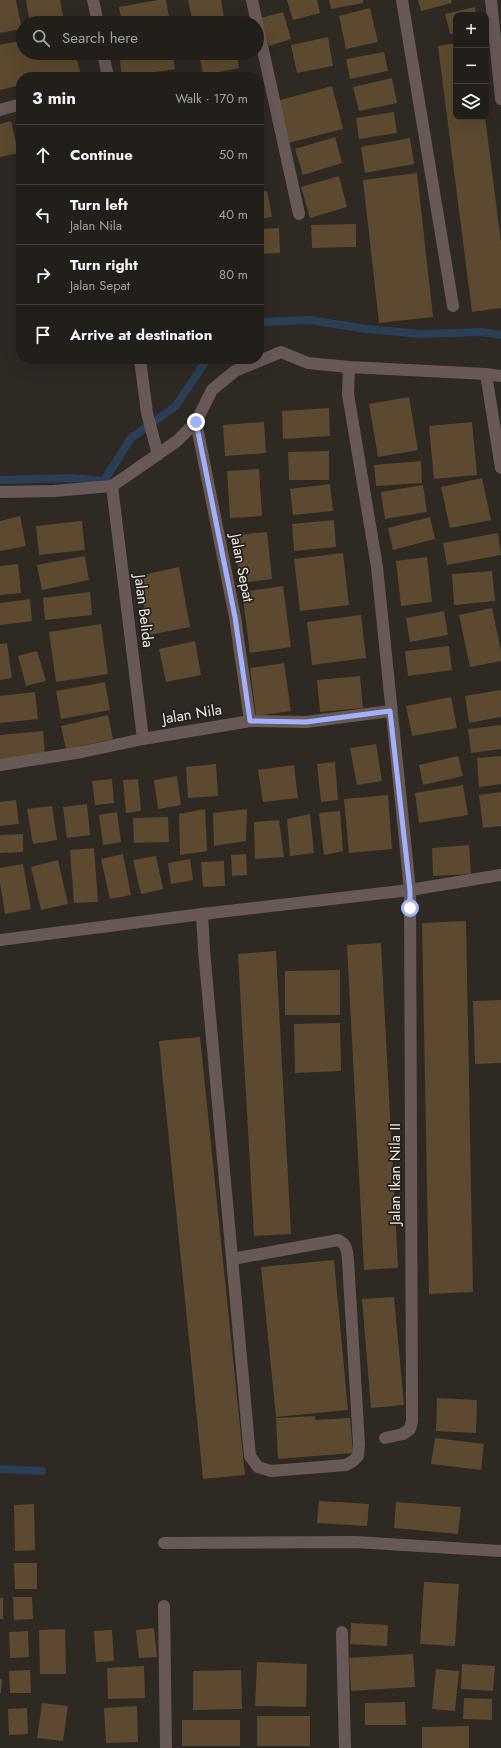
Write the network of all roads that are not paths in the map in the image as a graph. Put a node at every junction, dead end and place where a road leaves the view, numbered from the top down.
1 (93, 0) edge
2 (252, 0) edge
3 (402, 0) edge
4 (491, 0) edge
5 (96, 16) edge
6 (256, 16) edge
7 (264, 55) edge
8 (104, 60) edge
9 (107, 72) edge
10 (501, 99) edge
11 (16, 105) edge
12 (0, 110) edge
13 (299, 214) dead end
14 (453, 306) dead end
15 (264, 359) edge
16 (141, 364) edge
17 (252, 364) edge
18 (350, 367) junction
19 (486, 374) junction
20 (501, 376) edge
21 (196, 422) junction
22 (156, 450) junction
23 (501, 468) edge
24 (112, 486) junction
25 (0, 492) edge
26 (390, 711) junction
27 (250, 721) junction
28 (143, 739) junction
29 (0, 765) edge
30 (501, 875) edge
31 (410, 890) junction
32 (202, 914) junction
33 (0, 940) edge
34 (232, 1258) junction
35 (385, 1438) dead end
36 (164, 1542) dead end
37 (501, 1551) edge
38 (164, 1606) dead end
39 (342, 1632) dead end
40 (166, 1748) edge
41 (345, 1748) edge

1 - 5 street
2 - 6 street
3 - 14 street
4 - 10 street
7 - 13 street
8 - 9 street
11 - 12 street
15 - 18 street
16 - 22 street
17 - 21 street
18 - 19 street
18 - 26 street
19 - 20 street
19 - 23 street
21 - 22 street
21 - 27 street, Jalan Sepat
22 - 24 street
24 - 25 street
24 - 28 street, Jalan Belida
26 - 27 street, Jalan Nila
26 - 31 street
27 - 28 street, Jalan Nila
28 - 29 street, Jalan Nila
30 - 31 street
31 - 32 street
31 - 35 street, Jalan Ikan Nila II
32 - 33 street
32 - 34 street
34 - 34 street
36 - 37 street
38 - 40 street
39 - 41 street

